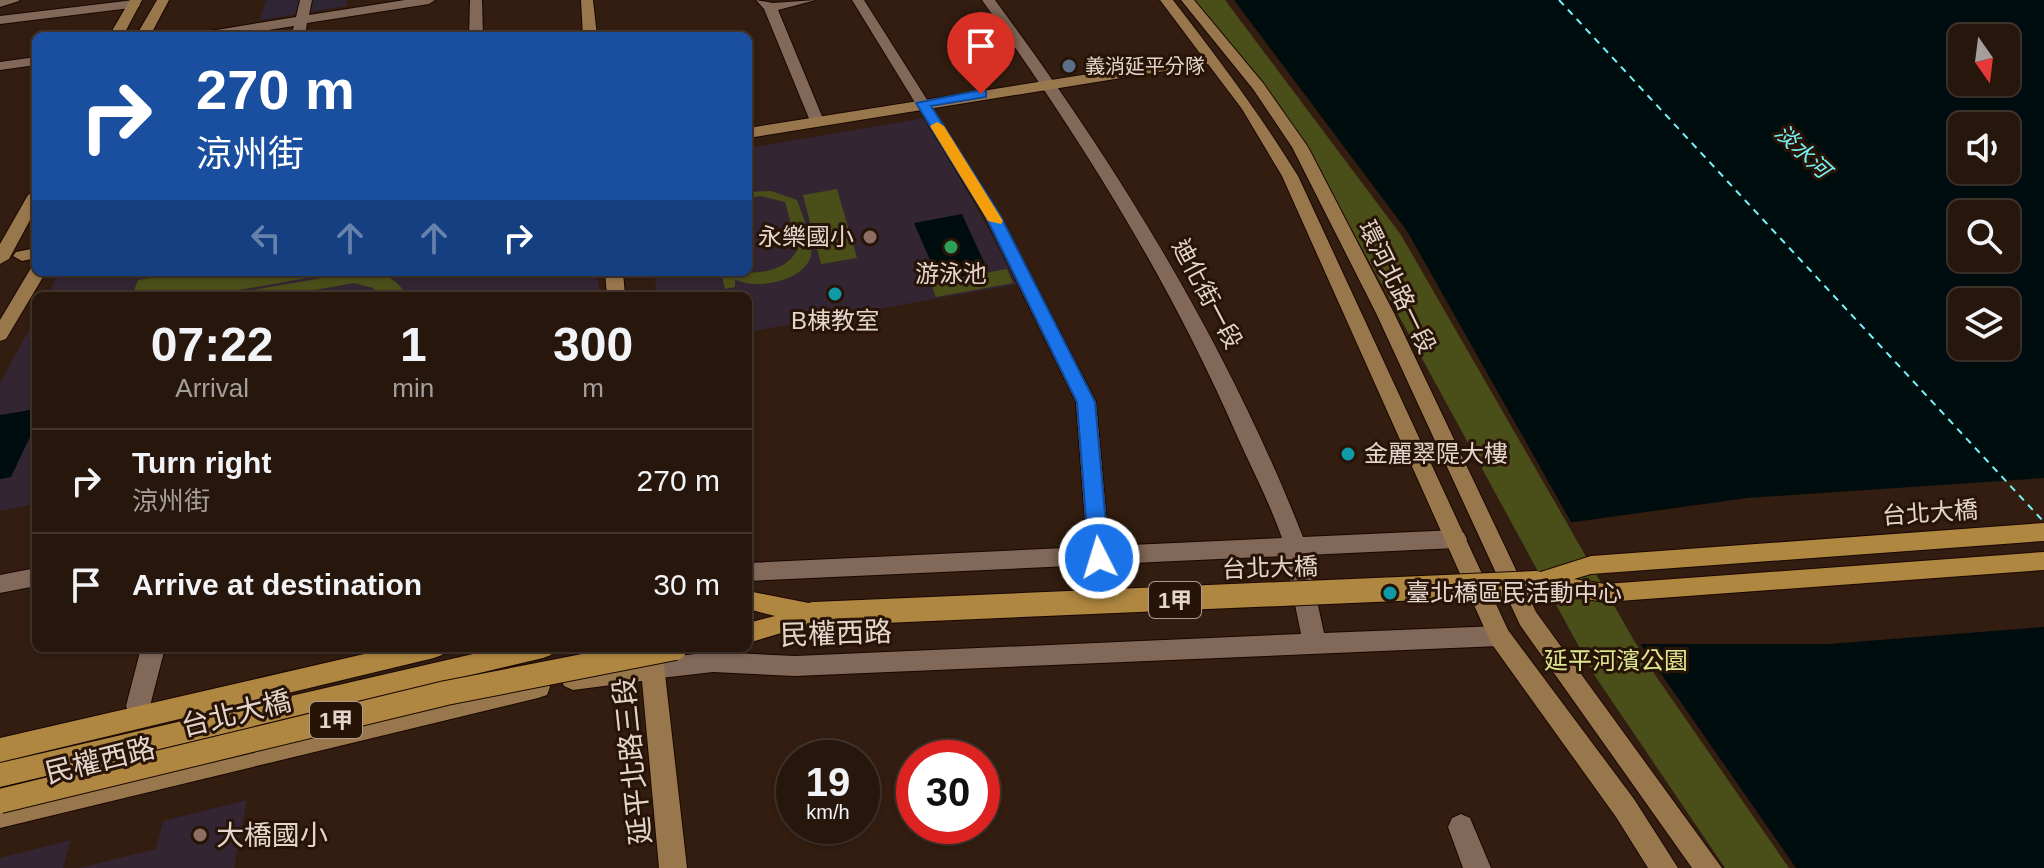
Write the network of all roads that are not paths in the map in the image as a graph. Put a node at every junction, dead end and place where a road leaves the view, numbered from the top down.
1 (63, 0) edge
2 (163, 0) edge
3 (306, 0) edge
4 (429, 0) edge
5 (476, 0) edge
6 (587, 0) edge
7 (810, 0) edge
8 (858, 0) edge
9 (988, 0) edge
10 (1166, 0) edge
11 (1187, 0) edge
12 (13, 1) edge
13 (135, 2) edge
14 (0, 3) edge
15 (766, 3) edge
16 (53, 14) junction
17 (0, 20) edge
18 (301, 21) junction
19 (118, 32) edge
20 (145, 32) edge
21 (230, 32) edge
22 (299, 32) edge
23 (476, 32) edge
24 (590, 32) edge
25 (1212, 59) junction
26 (32, 62) edge
27 (0, 66) edge
28 (1049, 83) junction
29 (923, 103) junction
30 (817, 121) junction
31 (752, 132) edge
32 (32, 202) edge
33 (29, 255) edge
34 (0, 260) edge
35 (35, 276) edge
36 (0, 335) edge
37 (2044, 532) edge
38 (1456, 539) junction
39 (1293, 548) junction
40 (1099, 558) junction
41 (2044, 561) edge
42 (752, 572) edge
43 (32, 578) edge
44 (1536, 583) junction
45 (0, 584) edge
46 (752, 601) edge
47 (814, 614) junction
48 (752, 618) edge
49 (752, 632) edge
50 (1499, 636) junction
51 (1314, 643) junction
52 (152, 652) edge
53 (374, 652) edge
54 (417, 652) edge
55 (526, 652) edge
56 (655, 652) edge
57 (651, 658) edge
58 (138, 706) junction
59 (0, 739) edge
60 (0, 750) edge
61 (0, 775) edge
62 (0, 801) edge
63 (0, 815) edge
64 (1461, 827) dead end
65 (673, 868) edge
66 (1477, 868) edge
67 (1664, 868) edge
68 (1708, 868) edge

1 - 16 street
2 - 20 main road
3 - 18 street
4 - 18 street
5 - 23 street
6 - 24 main road
7 - 15 street
8 - 29 street
9 - 28 street, 迪化街一段
10 - 25 main road, 環河北路一段
11 - 68 main road, 環河北路一段
12 - 14 street
13 - 16 street
13 - 19 main road
15 - 30 street
16 - 17 street
18 - 21 street
18 - 22 street
25 - 28 main road
25 - 38 main road, 環河北路一段
26 - 27 street
28 - 29 main road
28 - 39 street, 迪化街一段
29 - 30 main road
29 - 40 street
30 - 31 main road
32 - 34 main road
33 - 34 street
35 - 36 main road
37 - 44 main road, 台北大橋 / 1甲
38 - 39 street
38 - 50 main road, 環河北路一段
39 - 40 street
39 - 51 street, 迪化街一段
40 - 42 street
41 - 44 main road, 台北大橋 / 1甲
43 - 45 street
44 - 47 main road, 台北大橋 / 1甲, bridge
46 - 47 main road, 台北大橋 / 1甲
47 - 48 main road, 1甲
47 - 49 main road, 台北大橋 / 1甲
50 - 51 street, 民權西路
50 - 67 main road, 環河北路一段
51 - 57 street, 民權西路
52 - 58 street
53 - 58 main road, 民權西路
54 - 60 main road, 台北大橋 / 1甲
55 - 61 main road, 1甲
56 - 62 main road, 台北大橋 / 1甲, bridge
57 - 63 main road, 民權西路
57 - 65 main road, 延平北路三段
58 - 59 main road, 民權西路
64 - 66 street

